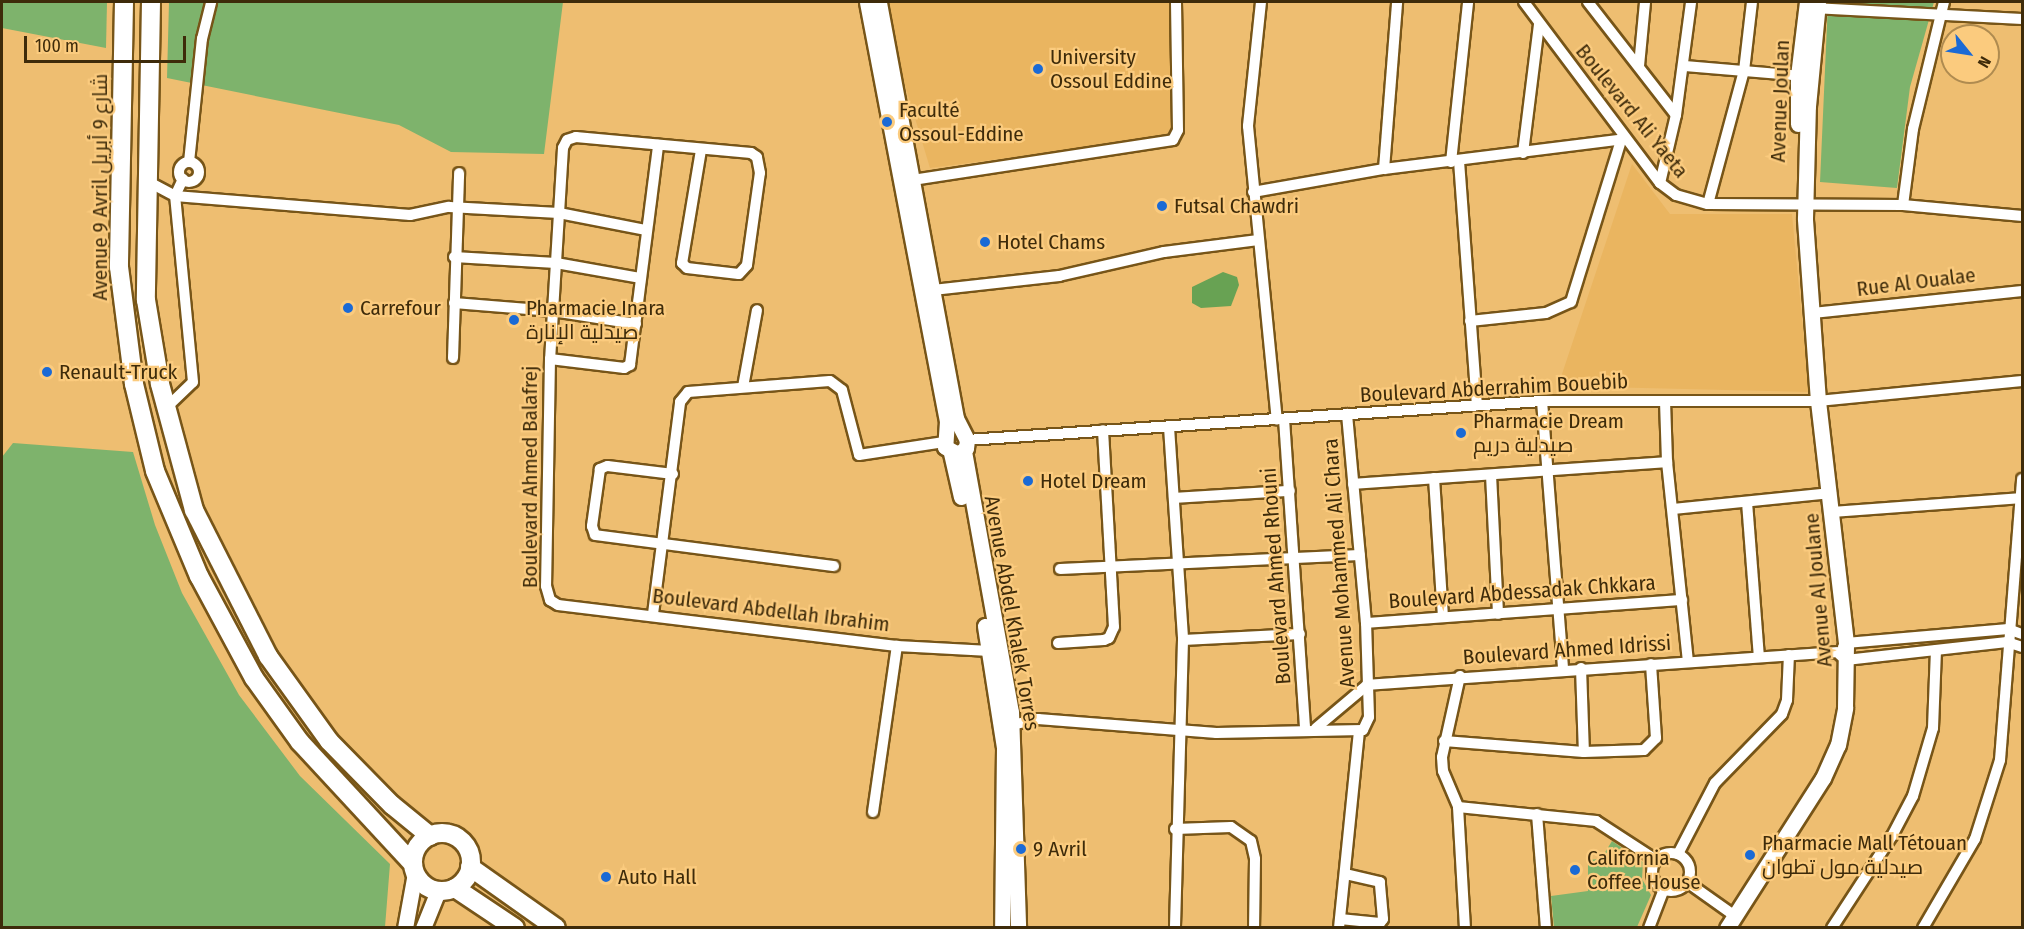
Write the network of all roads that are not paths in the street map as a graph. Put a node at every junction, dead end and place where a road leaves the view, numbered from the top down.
1 (124, 2) edge
2 (151, 2) edge
3 (211, 2) edge
4 (867, 2) edge
5 (879, 2) edge
6 (1176, 2) edge
7 (1261, 2) edge
8 (1397, 2) edge
9 (1468, 2) edge
10 (1524, 2) edge
11 (1588, 2) edge
12 (1645, 2) edge
13 (1691, 2) edge
14 (1752, 2) edge
15 (1944, 2) edge
16 (1813, 5) edge
17 (1940, 14) junction
18 (2022, 19) edge
19 (1539, 25) junction
20 (1639, 66) junction
21 (1684, 66) junction
22 (1744, 71) junction
23 (1804, 76) junction
24 (1676, 115) junction
25 (1624, 140) junction
26 (658, 145) junction
27 (701, 150) junction
28 (1523, 153) junction
29 (1455, 161) junction
30 (189, 162) junction
31 (1384, 169) junction
32 (459, 173) dead end
33 (188, 180) junction
34 (907, 180) junction
35 (147, 181) junction
36 (1660, 183) junction
37 (1252, 192) junction
38 (175, 196) junction
39 (197, 198) junction
40 (1804, 202) junction
41 (1708, 204) junction
42 (1904, 205) junction
43 (458, 207) junction
44 (560, 213) junction
45 (2022, 216) edge
46 (646, 230) junction
47 (1258, 240) junction
48 (454, 257) junction
49 (556, 263) junction
50 (640, 278) junction
51 (933, 290) junction
52 (2022, 291) edge
53 (454, 303) junction
54 (757, 310) dead end
55 (553, 311) junction
56 (1813, 313) junction
57 (1470, 321) junction
58 (636, 324) junction
59 (453, 358) dead end
60 (550, 359) junction
61 (2022, 381) edge
62 (743, 387) junction
63 (1542, 401) junction
64 (1665, 401) junction
65 (1818, 401) junction
66 (1477, 405) junction
67 (166, 408) junction
68 (1347, 414) junction
69 (1280, 419) junction
70 (1169, 426) junction
71 (1103, 430) junction
72 (956, 443) junction
73 (1667, 462) junction
74 (1548, 471) junction
75 (673, 474) junction
76 (1491, 475) junction
77 (1434, 478) junction
78 (2022, 479) edge
79 (1353, 484) junction
80 (1290, 491) junction
81 (1831, 493) junction
82 (2021, 497) edge
83 (1174, 498) junction
84 (1747, 502) junction
85 (1673, 509) junction
86 (1832, 512) junction
87 (663, 546) junction
88 (1360, 555) junction
89 (1294, 558) junction
90 (1179, 562) junction
91 (834, 566) dead end
92 (1111, 566) junction
93 (1059, 569) dead end
94 (550, 600) joint
95 (1682, 600) junction
96 (1559, 608) junction
97 (1498, 614) junction
98 (653, 615) junction
99 (1443, 618) junction
100 (1366, 623) junction
101 (2008, 629) junction
102 (1300, 634) junction
103 (2022, 634) edge
104 (1183, 640) junction
105 (2007, 642) junction
106 (1058, 643) dead end
107 (897, 646) junction
108 (2022, 647) edge
109 (1936, 650) junction
110 (990, 651) junction
111 (1843, 652) junction
112 (1789, 655) junction
113 (1759, 657) junction
114 (1688, 662) junction
115 (1651, 664) junction
116 (1581, 669) junction
117 (1563, 670) junction
118 (1460, 676) junction
119 (1367, 685) junction
120 (1010, 707) junction
121 (1038, 719) junction
122 (1012, 725) junction
123 (1181, 729) junction
124 (1311, 729) junction
125 (1359, 732) junction
126 (1444, 741) junction
127 (1584, 752) junction
128 (1458, 807) junction
129 (873, 812) dead end
130 (1537, 814) junction
131 (1175, 829) junction
132 (430, 836) junction
133 (1678, 854) junction
134 (1656, 860) junction
135 (470, 867) junction
136 (414, 868) junction
137 (1345, 874) junction
138 (1687, 882) junction
139 (1664, 889) junction
140 (446, 890) junction
141 (1731, 922) edge
142 (1340, 923) edge
143 (405, 927) edge
144 (423, 927) edge
145 (514, 927) edge
146 (556, 927) edge
147 (1002, 927) edge
148 (1018, 927) edge
149 (1175, 927) edge
150 (1254, 927) edge
151 (1465, 927) edge
152 (1546, 927) edge
153 (1649, 927) edge
154 (1832, 927) edge
155 (1923, 927) edge

1 - 136 highway, Avenue 9 Avril شارع 9 أبريل
2 - 35 highway
3 - 30 street
4 - 34 main road, Avenue Abdel Khalek Torres
5 - 34 main road, Avenue Abdel Khalek Torres
6 - 34 street
7 - 37 street, Boulevard Ahmed Rhouni
8 - 31 street
9 - 29 street
10 - 19 street, Boulevard Ali Yaeta
11 - 20 street
12 - 20 street
13 - 21 street
14 - 22 street
15 - 17 street
16 - 17 street
16 - 23 main road, Avenue Joulan
17 - 18 street
17 - 42 street
19 - 25 street, Boulevard Ali Yaeta
19 - 28 street
20 - 24 street
21 - 22 street
21 - 24 street
22 - 23 street
22 - 41 street
23 - 40 main road, Avenue Joulan
24 - 36 street
25 - 28 street
25 - 36 street, Boulevard Ali Yaeta
25 - 57 street
26 - 27 street
26 - 44 street, Boulevard Ahmed Balafrej
26 - 46 street
27 - 27 street
28 - 29 street
29 - 31 street
29 - 57 street
30 - 33 street
30 - 33 street
31 - 37 street
32 - 43 street
33 - 38 street
33 - 39 street
34 - 51 main road, Avenue Abdel Khalek Torres
34 - 72 main road, Avenue Abdel Khalek Torres
35 - 38 street
35 - 67 highway
36 - 41 street, Boulevard Ali Yaeta
37 - 47 street, Boulevard Ahmed Rhouni
38 - 39 street
38 - 67 street
39 - 43 street
40 - 41 street, Boulevard Ali Yaeta
40 - 42 street, Boulevard Ali Yaeta
40 - 56 main road, Avenue Al Joulane
42 - 45 street, Boulevard Ali Yaeta
43 - 44 street
43 - 48 street
44 - 46 street
44 - 49 street, Boulevard Ahmed Balafrej
46 - 50 street
47 - 51 street
47 - 69 street, Boulevard Ahmed Rhouni
48 - 49 street
48 - 53 street
49 - 50 street
49 - 55 street, Boulevard Ahmed Balafrej
50 - 58 street
51 - 72 main road, Avenue Abdel Khalek Torres
52 - 56 street, Rue Al Oualae
53 - 55 street
53 - 59 street
54 - 62 street
55 - 58 street
55 - 60 street, Boulevard Ahmed Balafrej
56 - 65 main road, Avenue Al Joulane
57 - 66 street
58 - 60 street
60 - 94 street, Boulevard Ahmed Balafrej
61 - 65 street, Boulevard Abderrahim Bouebib
62 - 72 street, Boulevard Abderrahim Bouebib
62 - 75 street
63 - 64 street, Boulevard Abderrahim Bouebib
63 - 66 street, Boulevard Abderrahim Bouebib
63 - 74 street
64 - 65 street, Boulevard Abderrahim Bouebib
64 - 73 street
65 - 81 main road, Avenue Al Joulane
66 - 68 street, Boulevard Abderrahim Bouebib
67 - 132 highway
68 - 69 street, Boulevard Abderrahim Bouebib
68 - 79 street, Avenue Mohammed Ali Chara
69 - 70 street, Boulevard Abderrahim Bouebib
69 - 80 street, Boulevard Ahmed Rhouni
70 - 71 street, Boulevard Abderrahim Bouebib
70 - 83 street
71 - 72 street, Boulevard Abderrahim Bouebib
71 - 92 street
72 - 110 main road, Avenue Abdel Khalek Torres
72 - 120 main road, Avenue Abdel Khalek Torres
73 - 74 street
73 - 85 street
74 - 76 street
74 - 96 street
75 - 87 street
75 - 87 street
76 - 77 street
76 - 97 street
77 - 79 street
77 - 99 street
78 - 82 street
79 - 88 street, Avenue Mohammed Ali Chara
80 - 83 street
80 - 89 street, Boulevard Ahmed Rhouni
81 - 84 street
81 - 86 main road, Avenue Al Joulane
82 - 86 street
82 - 101 street
83 - 90 street
84 - 85 street
84 - 113 street
85 - 95 street
86 - 111 main road, Avenue Al Joulane
87 - 91 street
87 - 98 street
88 - 89 street
88 - 100 street, Avenue Mohammed Ali Chara
89 - 90 street
89 - 102 street, Boulevard Ahmed Rhouni
90 - 92 street
90 - 104 street
92 - 93 street
92 - 106 street
94 - 98 street, Boulevard Abdellah Ibrahim
95 - 96 street, Boulevard Abdessadak Chkkara
95 - 114 street
96 - 97 street, Boulevard Abdessadak Chkkara
96 - 117 street
97 - 99 street, Boulevard Abdessadak Chkkara
98 - 107 street, Boulevard Abdellah Ibrahim
99 - 100 street, Boulevard Abdessadak Chkkara
100 - 119 street, Avenue Mohammed Ali Chara
101 - 103 street
101 - 105 street
101 - 111 street
102 - 104 street
102 - 124 street, Boulevard Ahmed Rhouni
104 - 123 street
105 - 108 street
105 - 109 street
105 - 155 street
107 - 110 street, Boulevard Abdellah Ibrahim
107 - 129 street
109 - 111 street
109 - 154 street
110 - 147 main road, Avenue Abdel Khalek Torres
111 - 112 street, Boulevard Ahmed Idrissi
111 - 141 main road, Avenue Al Joulane
112 - 113 street, Boulevard Ahmed Idrissi
112 - 133 street
113 - 114 street, Boulevard Ahmed Idrissi
114 - 115 street, Boulevard Ahmed Idrissi
115 - 116 street, Boulevard Ahmed Idrissi
115 - 127 street
116 - 117 street, Boulevard Ahmed Idrissi
116 - 127 street
117 - 118 street, Boulevard Ahmed Idrissi
118 - 119 street, Boulevard Ahmed Idrissi
118 - 126 street
119 - 124 street
119 - 125 street, Avenue Mohammed Ali Chara
120 - 121 street
120 - 122 main road, Avenue Abdel Khalek Torres
121 - 122 street
121 - 123 street
122 - 148 main road, Avenue Abdel Khalek Torres
123 - 124 street
123 - 131 street
124 - 125 street
125 - 137 street
126 - 127 street
126 - 128 street
128 - 130 street
128 - 151 street
130 - 134 street
130 - 152 street
131 - 149 street
131 - 150 street
132 - 135 highway
132 - 136 highway
133 - 134 street
133 - 138 street
134 - 139 street
135 - 140 highway
135 - 146 highway
136 - 140 highway
136 - 143 main road
137 - 142 street
137 - 142 street
138 - 139 street
138 - 141 street
139 - 153 street
140 - 144 main road
140 - 145 highway

